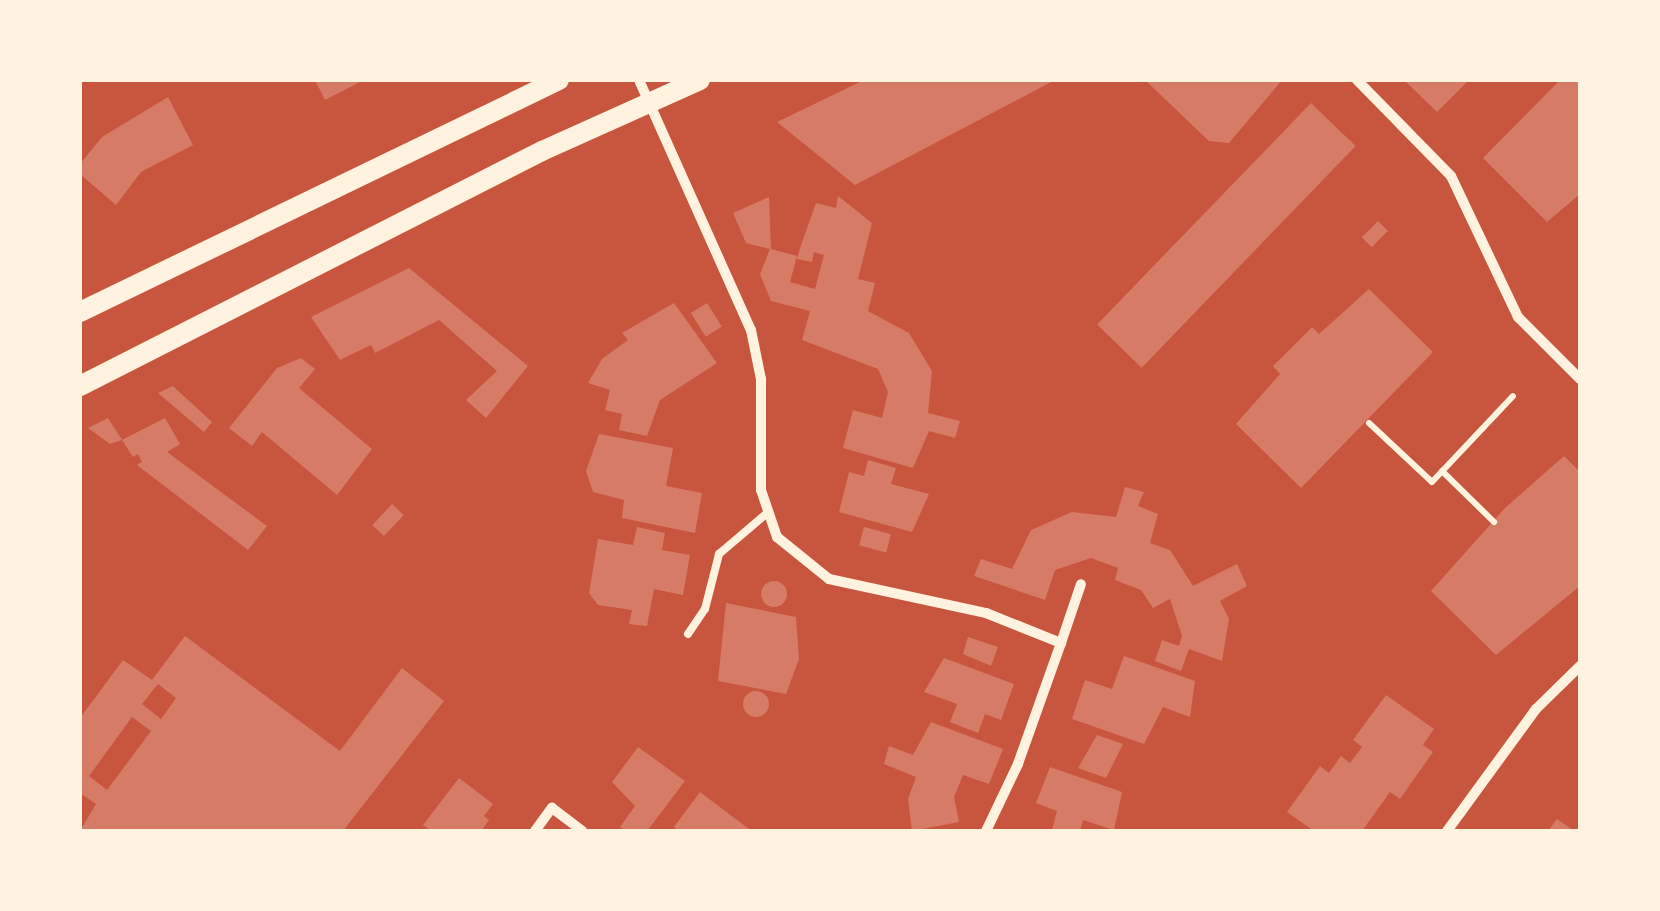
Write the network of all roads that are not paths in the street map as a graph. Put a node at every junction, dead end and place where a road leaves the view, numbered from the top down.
1 (559, 80) edge
2 (639, 80) edge
3 (700, 80) edge
4 (1357, 80) edge
5 (650, 105) junction
6 (80, 312) edge
7 (1580, 379) edge
8 (80, 386) edge
9 (766, 514) junction
10 (1080, 584) dead end
11 (688, 634) dead end
12 (1061, 643) junction
13 (1580, 666) edge
14 (536, 831) edge
15 (582, 831) edge
16 (986, 831) edge
17 (1448, 831) edge

1 - 6 main road
2 - 5 street
3 - 5 main road
4 - 7 street
5 - 8 main road
5 - 9 street
9 - 11 lane
9 - 12 street
10 - 12 street
12 - 16 street
13 - 17 street
14 - 15 street

